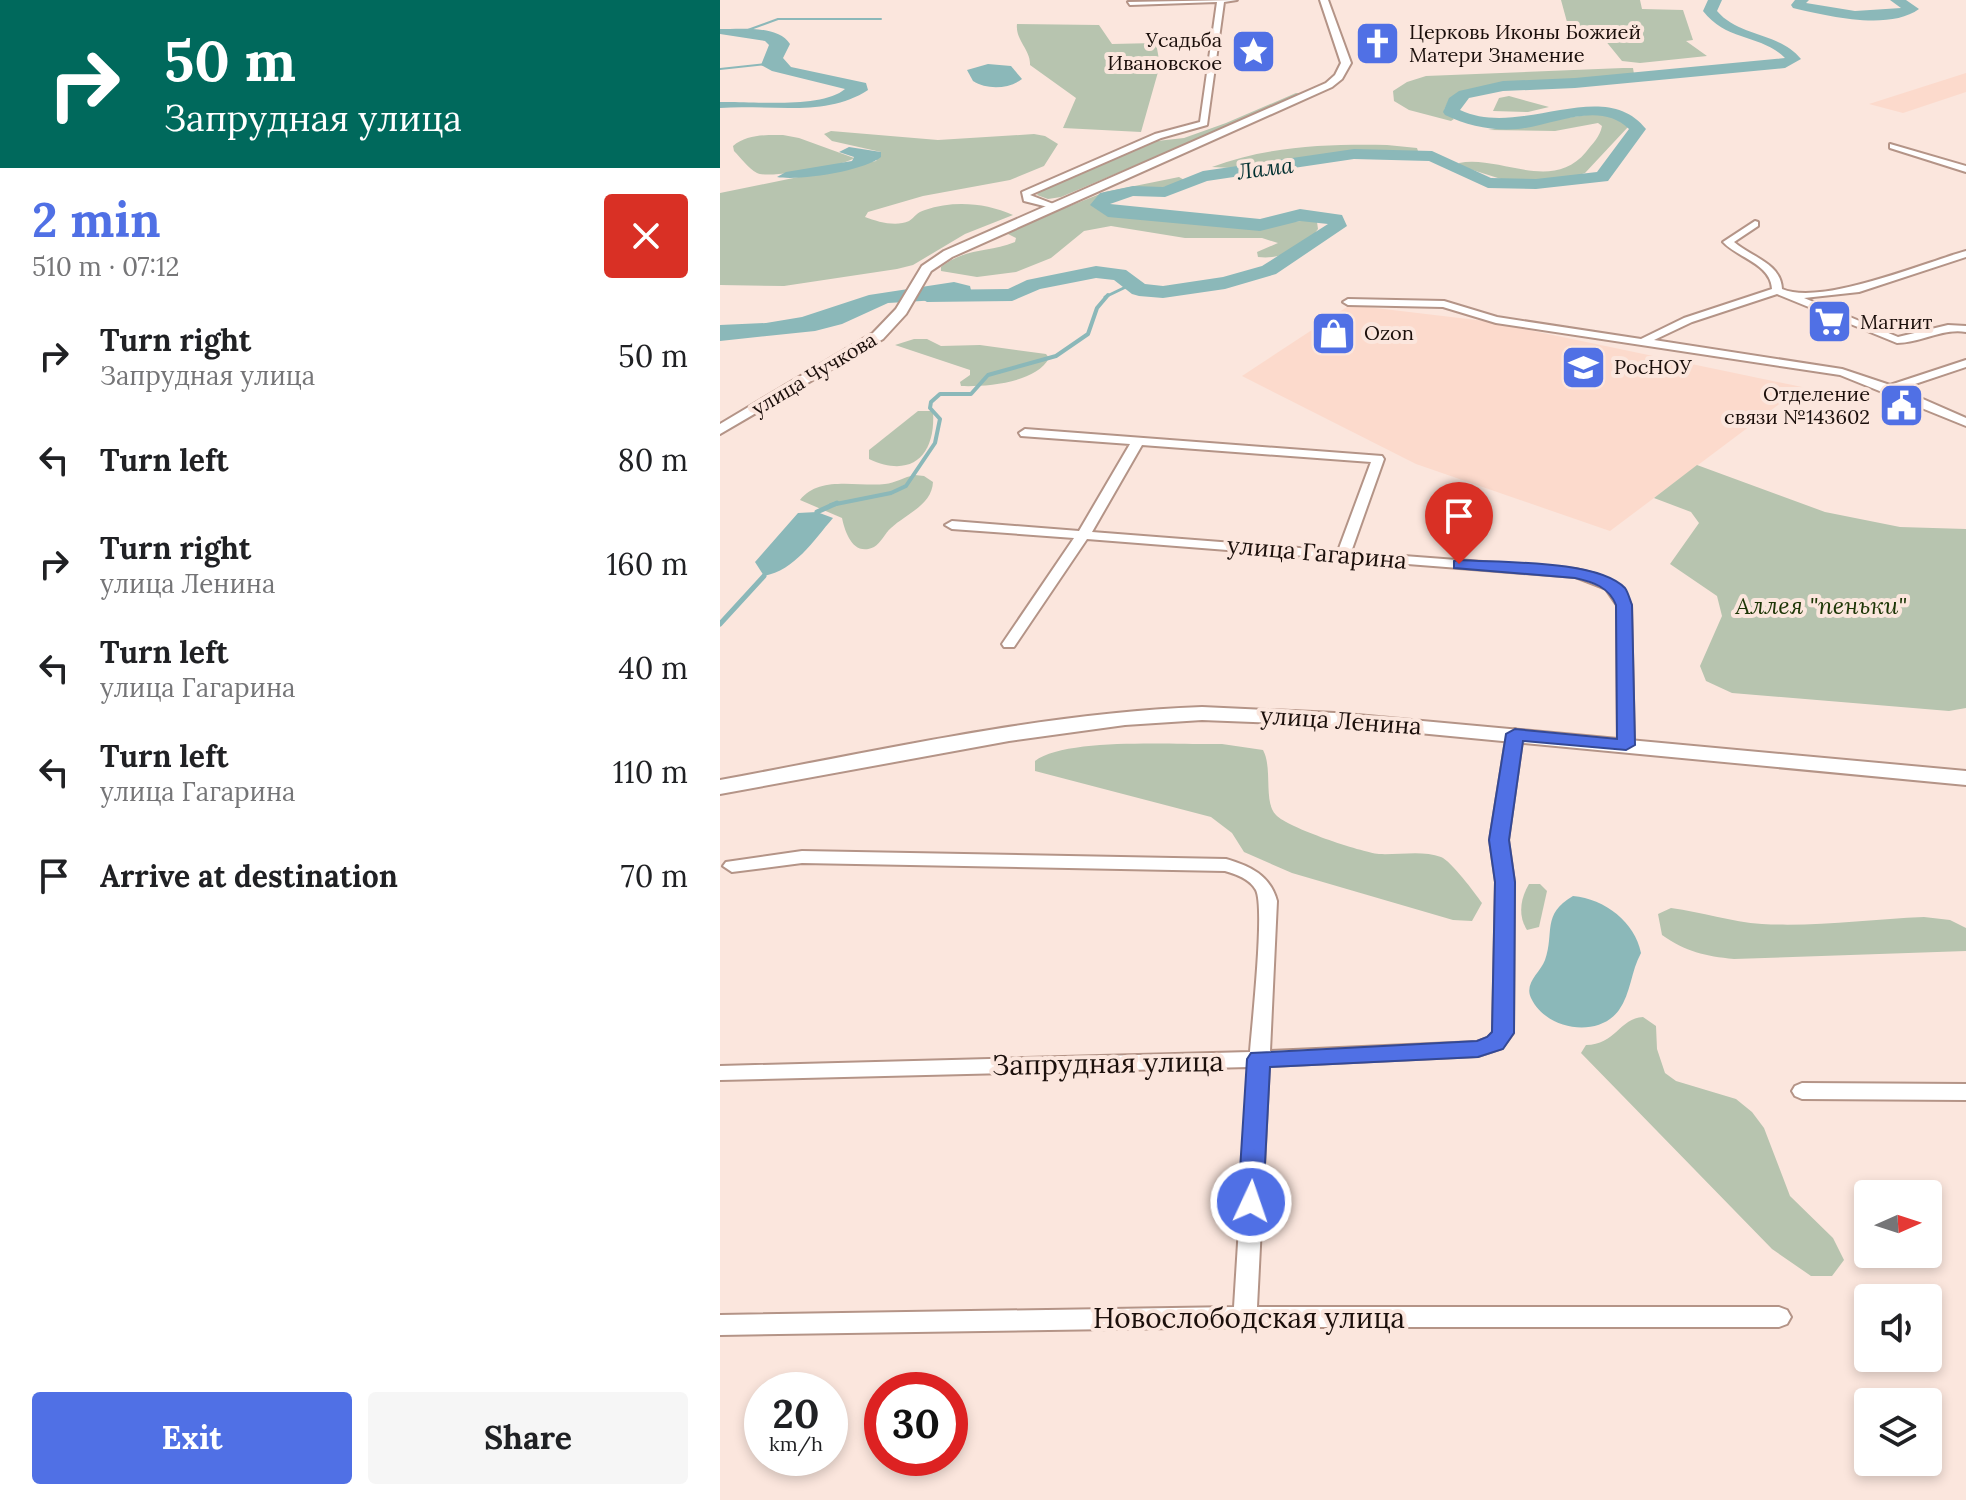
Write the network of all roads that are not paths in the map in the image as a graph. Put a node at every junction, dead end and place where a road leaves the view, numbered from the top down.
1 (1221, 0) edge
2 (1234, 0) edge
3 (1324, 0) edge
4 (1130, 3) dead end
5 (1893, 146) dead end
6 (1966, 169) edge
7 (1053, 207) junction
8 (1755, 224) dead end
9 (1966, 254) edge
10 (1777, 291) junction
11 (1794, 296) junction
12 (1348, 302) dead end
13 (1966, 329) edge
14 (1640, 343) junction
15 (1966, 363) edge
16 (1890, 389) junction
17 (1966, 422) edge
18 (720, 430) edge
19 (1025, 433) dead end
20 (1138, 441) junction
21 (952, 525) dead end
22 (1083, 535) junction
23 (1343, 556) junction
24 (1009, 644) dead end
25 (1515, 734) junction
26 (1626, 745) junction
27 (1966, 778) edge
28 (720, 787) edge
29 (732, 866) dead end
30 (1259, 1059) junction
31 (720, 1073) edge
32 (1802, 1091) dead end
33 (1966, 1092) edge
34 (1245, 1317) junction
35 (1779, 1317) dead end
36 (720, 1325) edge

1 - 2 street
1 - 4 street
1 - 7 street
3 - 7 street
5 - 6 street
7 - 18 street, улица Чучкова
8 - 10 street
9 - 11 street
10 - 11 street
10 - 14 street
11 - 13 street
12 - 14 street
14 - 16 street
15 - 16 street
16 - 17 street
19 - 20 street
20 - 22 street
20 - 23 street
21 - 22 street, улица Гагарина
22 - 23 street, улица Гагарина
22 - 24 street
23 - 26 street, улица Гагарина
25 - 26 main road, улица Ленина
25 - 28 main road, улица Ленина
25 - 30 street, Запрудная улица
26 - 27 main road, улица Ленина
29 - 30 street
30 - 31 street, Запрудная улица
30 - 34 street
32 - 33 street
34 - 35 street, Новослободская улица
34 - 36 street, Новослободская улица

